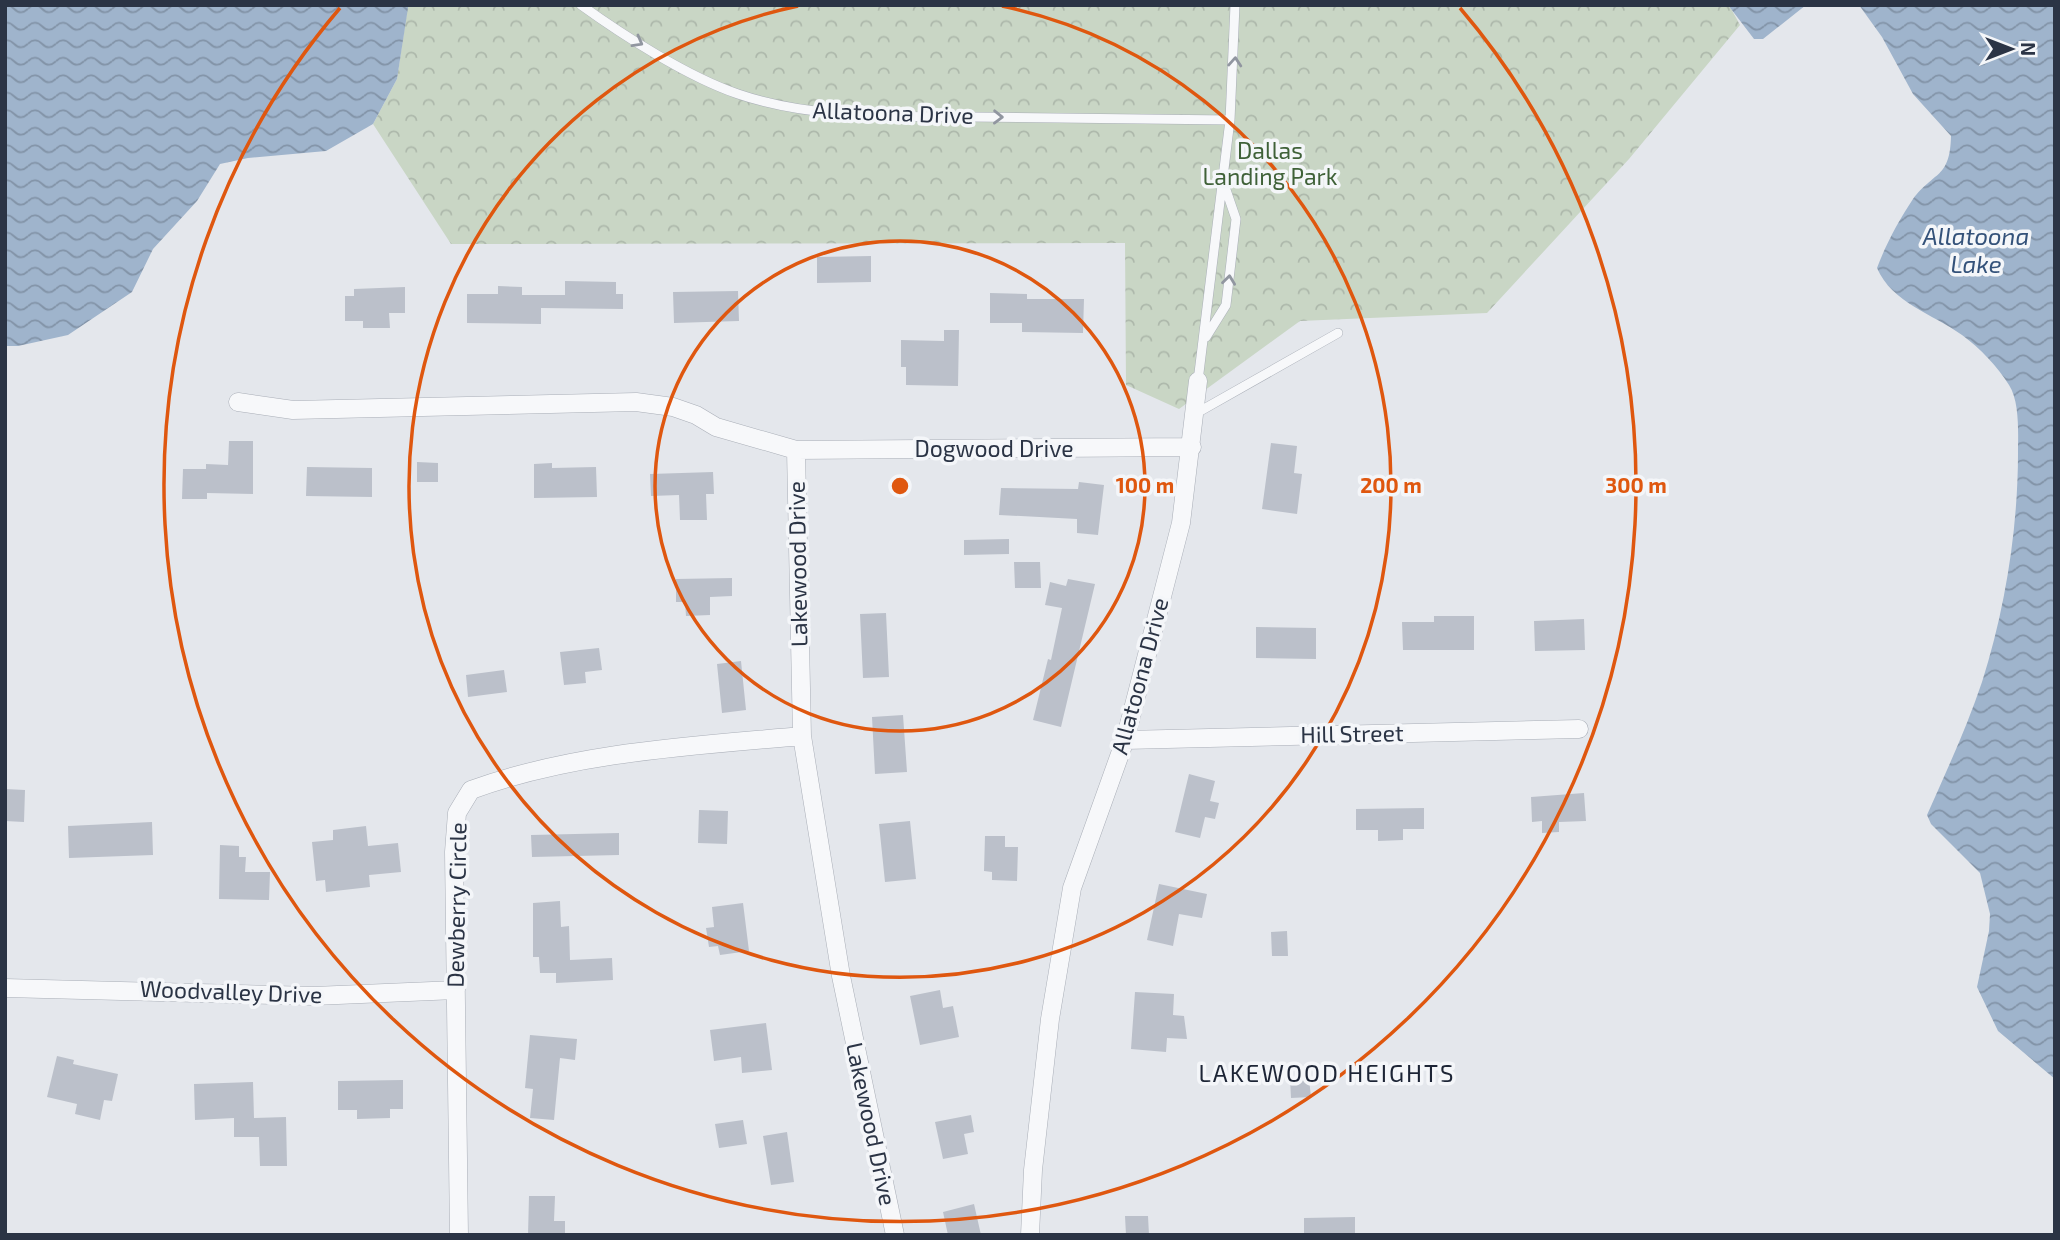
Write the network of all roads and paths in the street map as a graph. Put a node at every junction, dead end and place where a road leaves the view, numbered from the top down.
1 (581, 5) edge
2 (1235, 5) edge
3 (1230, 120) junction
4 (1223, 181) junction
5 (1338, 333) dead end
6 (1203, 342) junction
7 (1198, 380) joint
8 (238, 402) dead end
9 (1194, 415) junction
10 (1192, 447) junction
11 (796, 450) junction
12 (1579, 729) dead end
13 (802, 736) junction
14 (1125, 740) junction
15 (5, 988) edge
16 (456, 990) junction
17 (459, 1235) edge
18 (895, 1235) edge
19 (1030, 1235) edge

1 -> 3 lane, Allatoona Drive
3 -> 2 lane, Allatoona Drive
3 - 4 lane, Allatoona Drive
4 - 6 lane
6 -> 4 lane, Allatoona Drive
5 - 9 lane
6 - 7 lane, Allatoona Drive
7 - 9 street, Allatoona Drive
8 - 11 street, Lakewood Drive
9 - 10 street, Allatoona Drive
10 - 11 street, Dogwood Drive
10 - 14 street, Allatoona Drive
11 - 13 street, Lakewood Drive
12 - 14 street, Hill Street
13 - 16 street, Dewberry Circle
13 - 18 street, Lakewood Drive
14 - 19 street, Allatoona Drive
15 - 16 street, Woodvalley Drive
16 - 17 street, Dewberry Circle

